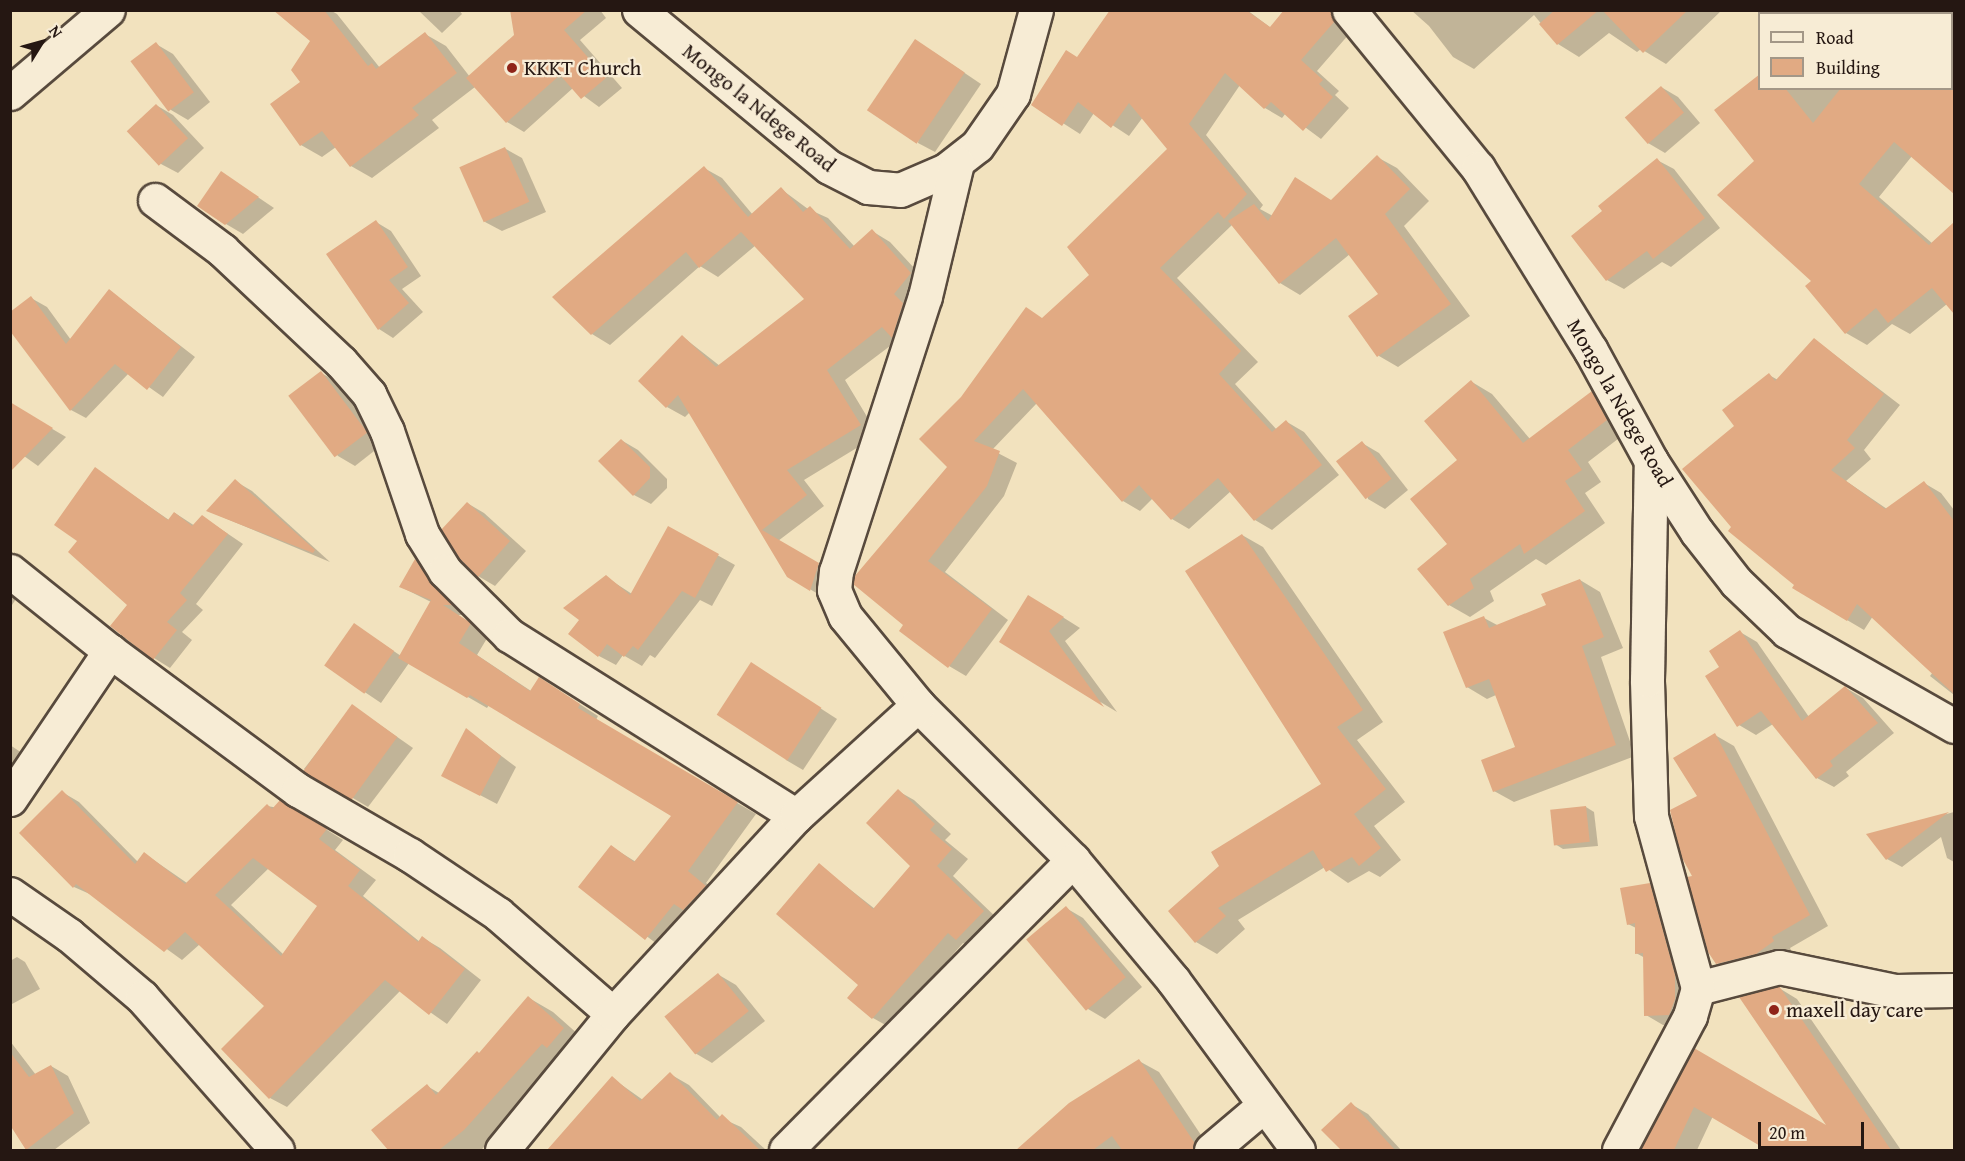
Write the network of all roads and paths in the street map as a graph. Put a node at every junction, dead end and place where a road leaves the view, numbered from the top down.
1 (108, 10) edge
2 (639, 10) edge
3 (1036, 10) edge
4 (1349, 10) edge
5 (10, 93) edge
6 (957, 163) junction
7 (155, 200) dead end
8 (1651, 461) junction
9 (10, 571) edge
10 (110, 651) junction
11 (918, 705) junction
12 (1954, 726) edge
13 (10, 799) edge
14 (796, 816) junction
15 (1073, 860) junction
16 (10, 894) edge
17 (1698, 988) junction
18 (1954, 990) edge
19 (613, 1014) junction
20 (1263, 1106) junction
21 (277, 1150) edge
22 (502, 1150) edge
23 (786, 1150) edge
24 (1211, 1150) edge
25 (1298, 1150) edge
26 (1618, 1150) edge

1 - 5 street
2 - 6 street, Mongo la Ndege Road
3 - 6 street, Mongo la Ndege Road
4 - 8 street, Mongo la Ndege Road
6 - 11 street
7 - 14 street
8 - 12 street, Mongo la Ndege Road
8 - 17 street
9 - 10 street
10 - 13 street
10 - 19 street
11 - 14 street
11 - 15 street
14 - 19 street
15 - 20 street
15 - 23 street
16 - 21 street
17 - 18 street
17 - 26 street
19 - 22 street
20 - 24 street
20 - 25 street

